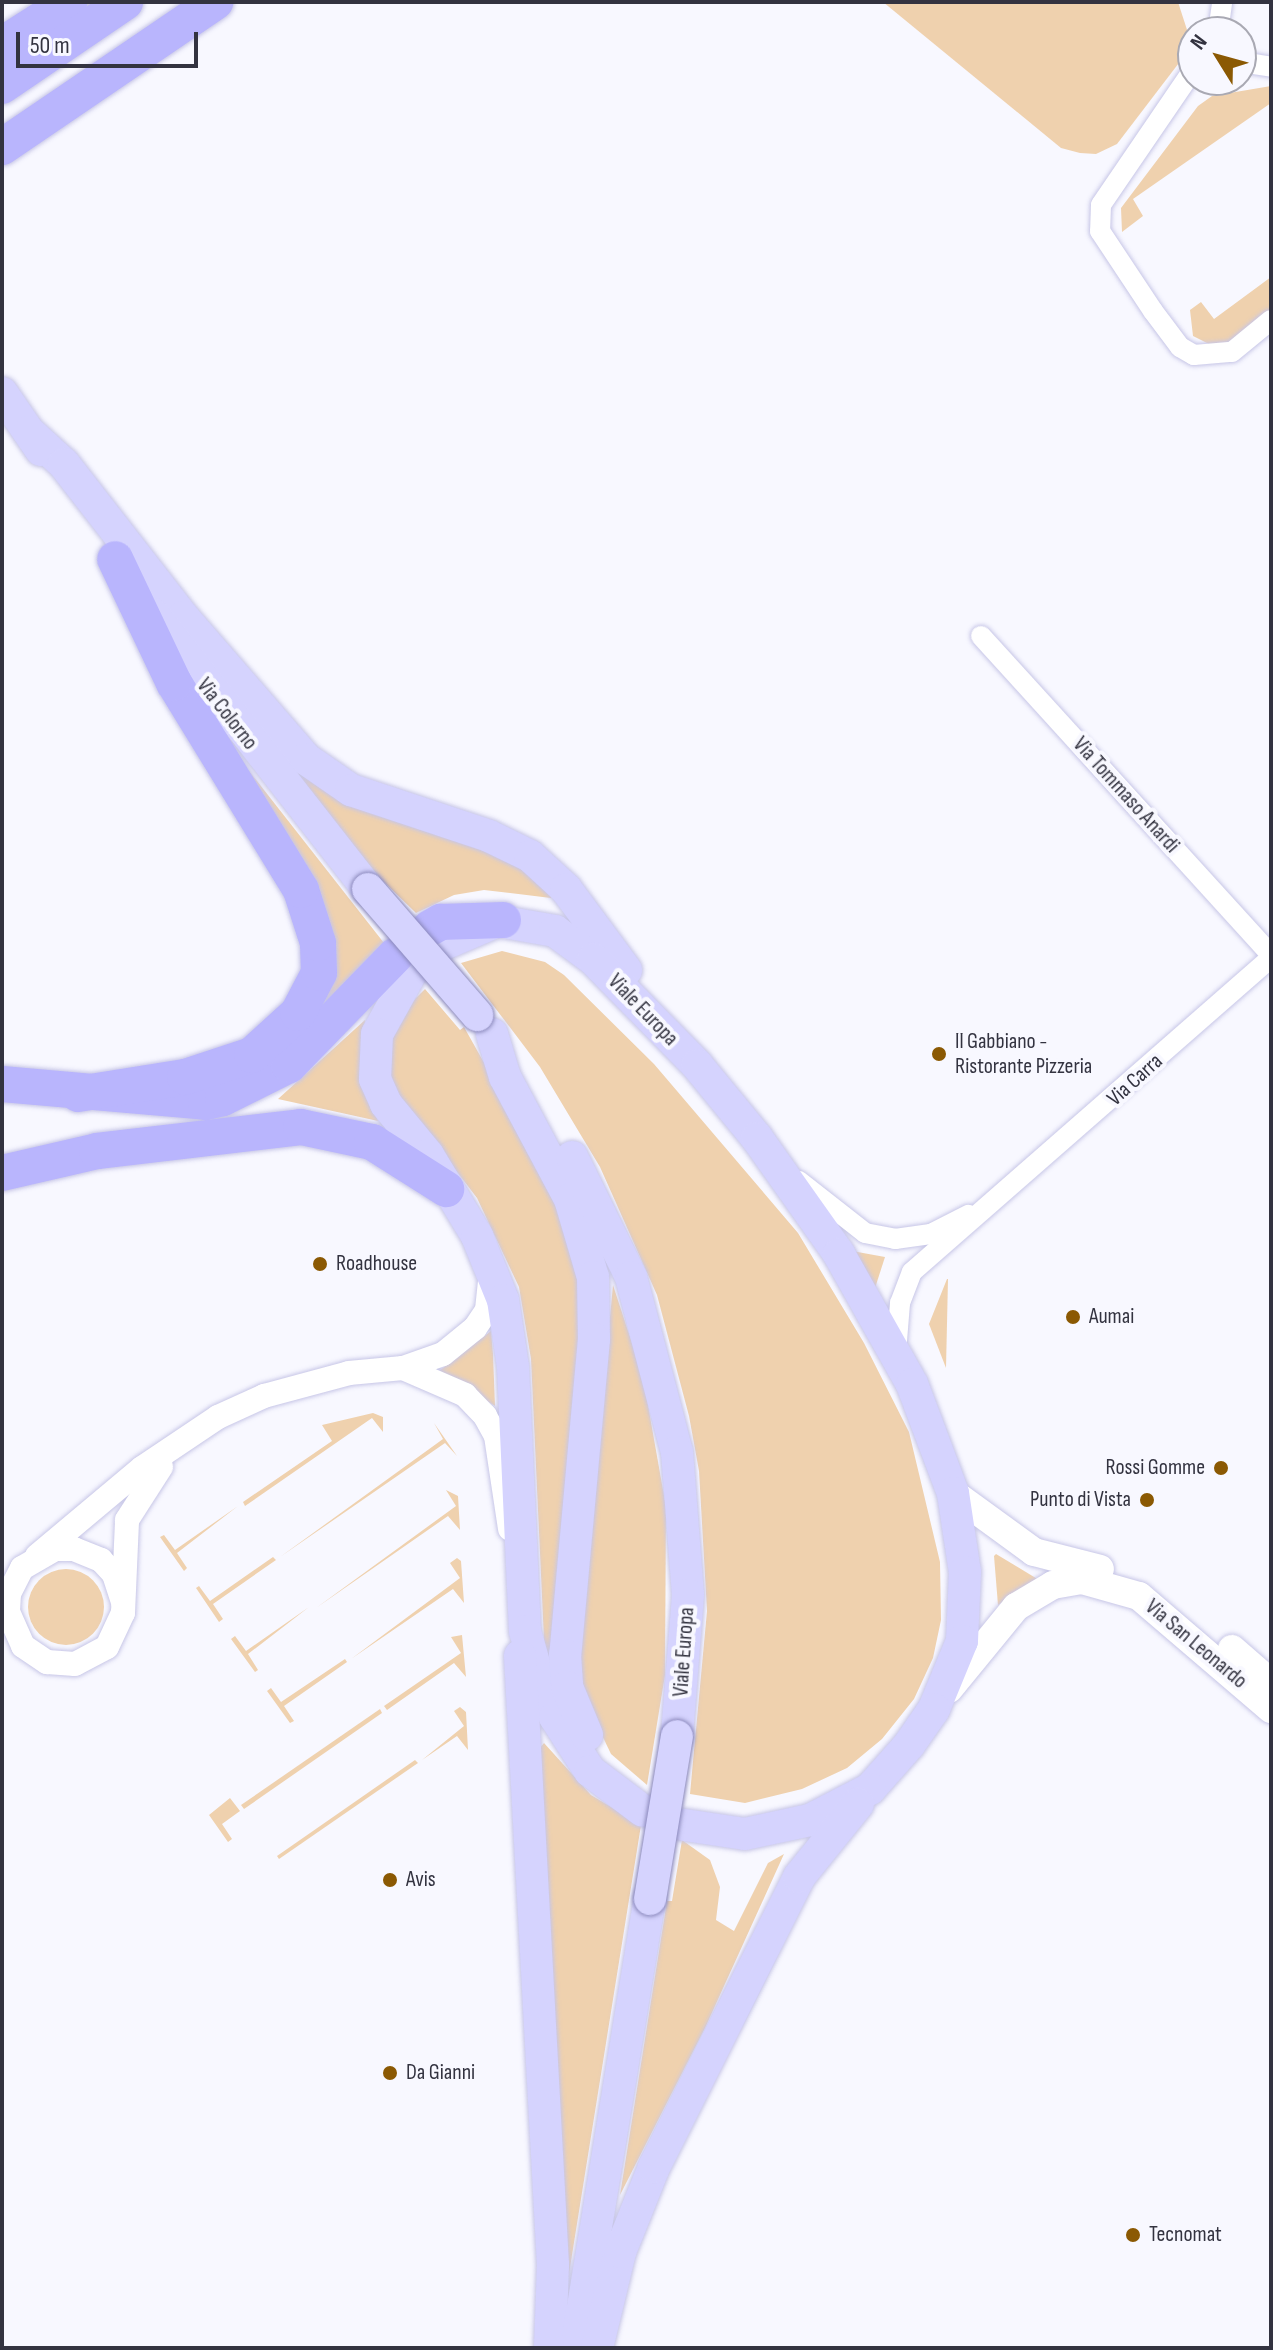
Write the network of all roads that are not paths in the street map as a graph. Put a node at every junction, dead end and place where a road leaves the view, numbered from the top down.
1 (69, 2) edge
2 (125, 2) edge
3 (215, 2) edge
4 (1201, 2) edge
5 (1217, 16) edge
6 (2, 45) edge
7 (2, 86) edge
8 (1177, 93) edge
9 (2, 147) edge
10 (1271, 320) edge
11 (2, 393) edge
12 (29, 432) junction
13 (115, 559) junction
14 (981, 636) dead end
15 (503, 920) joint
16 (437, 936) dead end
17 (1271, 956) edge
18 (403, 964) joint
19 (484, 1025) junction
20 (697, 1065) junction
21 (2, 1084) edge
22 (78, 1094) junction
23 (757, 1138) junction
24 (2, 1173) edge
25 (446, 1189) junction
26 (997, 1201) junction
27 (492, 1267) junction
28 (896, 1353) junction
29 (403, 1368) junction
30 (170, 1453) junction
31 (953, 1493) junction
32 (33, 1559) junction
33 (2, 1574) edge
34 (524, 1593) junction
35 (123, 1602) junction
36 (525, 1631) junction
37 (10, 1633) edge
38 (1271, 1683) edge
39 (934, 1709) junction
40 (1271, 1709) edge
41 (870, 1789) junction
42 (685, 1825) dead end
43 (582, 2344) edge
44 (550, 2348) edge

1 - 6 highway
2 - 7 highway
3 - 9 highway
4 - 5 street
8 - 10 street
11 - 12 main road, Via Colorno
12 - 13 main road, Via Colorno
12 - 20 main road
13 - 19 main road, Via Colorno, bridge
13 - 22 highway
14 - 17 street, Via Tommaso Anardi
15 - 16 highway
15 - 20 main road, Viale Europa
17 - 26 street, Via Carra
18 - 22 highway
18 - 25 main road
19 - 36 main road
19 - 43 main road, Viale Europa, bridge
20 - 23 main road, Viale Europa
21 - 22 highway
23 - 26 street, Via Carra
23 - 28 main road, Viale Europa
24 - 25 highway
25 - 27 main road
26 - 28 street, Via Carra
27 - 29 street
27 - 34 main road
28 - 31 main road, Viale Europa
29 - 30 street
29 - 34 street
30 - 32 street
30 - 35 street
31 - 38 main road, Via San Leonardo
31 - 39 main road, Viale Europa
32 - 33 street
32 - 35 street
32 - 37 street
34 - 36 main road
35 - 37 street
36 - 44 main road
39 - 40 main road, Via San Leonardo
39 - 41 main road, Viale Europa
41 - 42 main road, Viale Europa
41 - 43 main road

